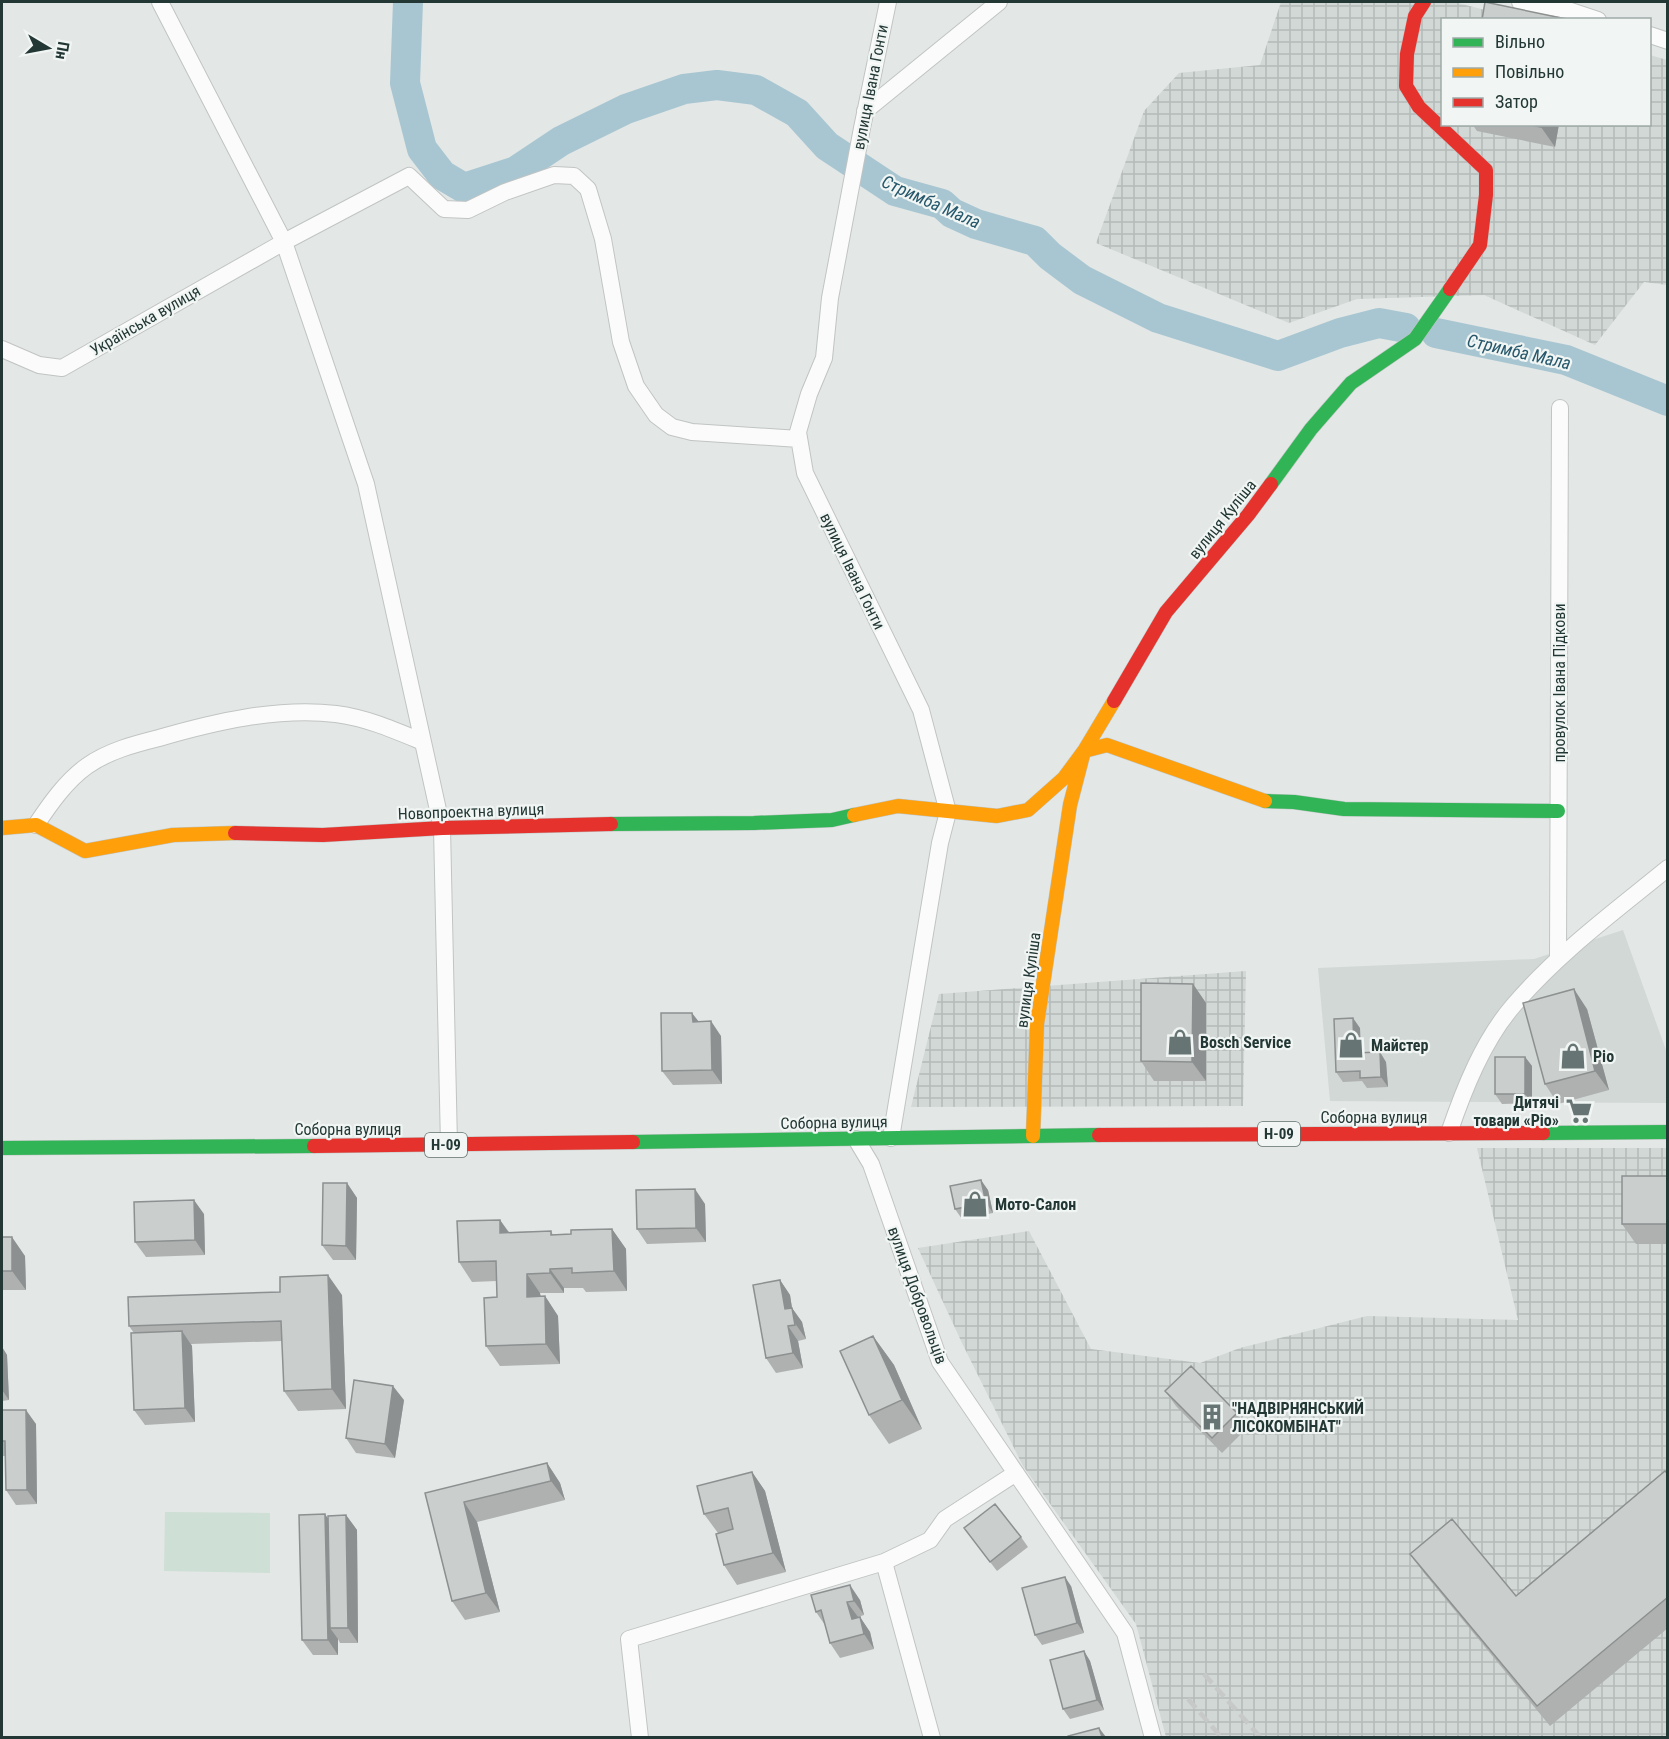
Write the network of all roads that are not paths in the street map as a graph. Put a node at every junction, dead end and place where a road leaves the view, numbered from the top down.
1 (160, 2) edge
2 (888, 2) edge
3 (999, 2) edge
4 (1424, 2) edge
5 (1520, 2) edge
6 (1592, 18) edge
7 (1651, 35) edge
8 (1668, 41) edge
9 (864, 120) junction
10 (284, 242) junction
11 (2, 349) edge
12 (1560, 408) dead end
13 (799, 439) junction
14 (423, 742) junction
15 (1084, 750) junction
16 (1558, 811) junction
17 (948, 812) junction
18 (36, 825) junction
19 (2, 828) edge
20 (442, 828) junction
21 (1668, 868) edge
22 (1557, 958) junction
23 (1668, 1132) edge
24 (1449, 1133) junction
25 (1033, 1136) junction
26 (891, 1138) junction
27 (856, 1139) junction
28 (449, 1145) junction
29 (2, 1148) edge
30 (1016, 1473) junction
31 (884, 1562) junction
32 (640, 1737) edge
33 (932, 1737) edge
34 (1154, 1737) edge

1 - 10 street
2 - 9 street, вулиця Івана Гонти
3 - 9 street
4 - 15 street, вулиця Куліша
5 - 6 street
7 - 8 street
9 - 13 street, вулиця Івана Гонти
10 - 11 street, Українська вулиця
10 - 13 street, Українська вулиця
10 - 14 street
12 - 16 street, провулок Івана Підкови
13 - 17 street, вулиця Івана Гонти
14 - 18 street
14 - 20 street
15 - 16 street
15 - 17 street, Новопроектна вулиця
15 - 25 street, вулиця Куліша
16 - 22 street, провулок Івана Підкови
17 - 20 street, Новопроектна вулиця
17 - 26 street, вулиця Івана Гонти
18 - 19 street
18 - 20 street, Новопроектна вулиця
20 - 28 street
21 - 22 street
22 - 24 street
23 - 24 street, Соборна вулиця / Н-09
24 - 25 street, Соборна вулиця / Н-09
25 - 26 street, Соборна вулиця / Н-09
26 - 27 street, Соборна вулиця / Н-09
27 - 28 street, Соборна вулиця / Н-09
27 - 30 street, вулиця Добровольців
28 - 29 street, Соборна вулиця / Н-09
30 - 31 street
30 - 34 street, вулиця Добровольців
31 - 32 street
31 - 33 street

